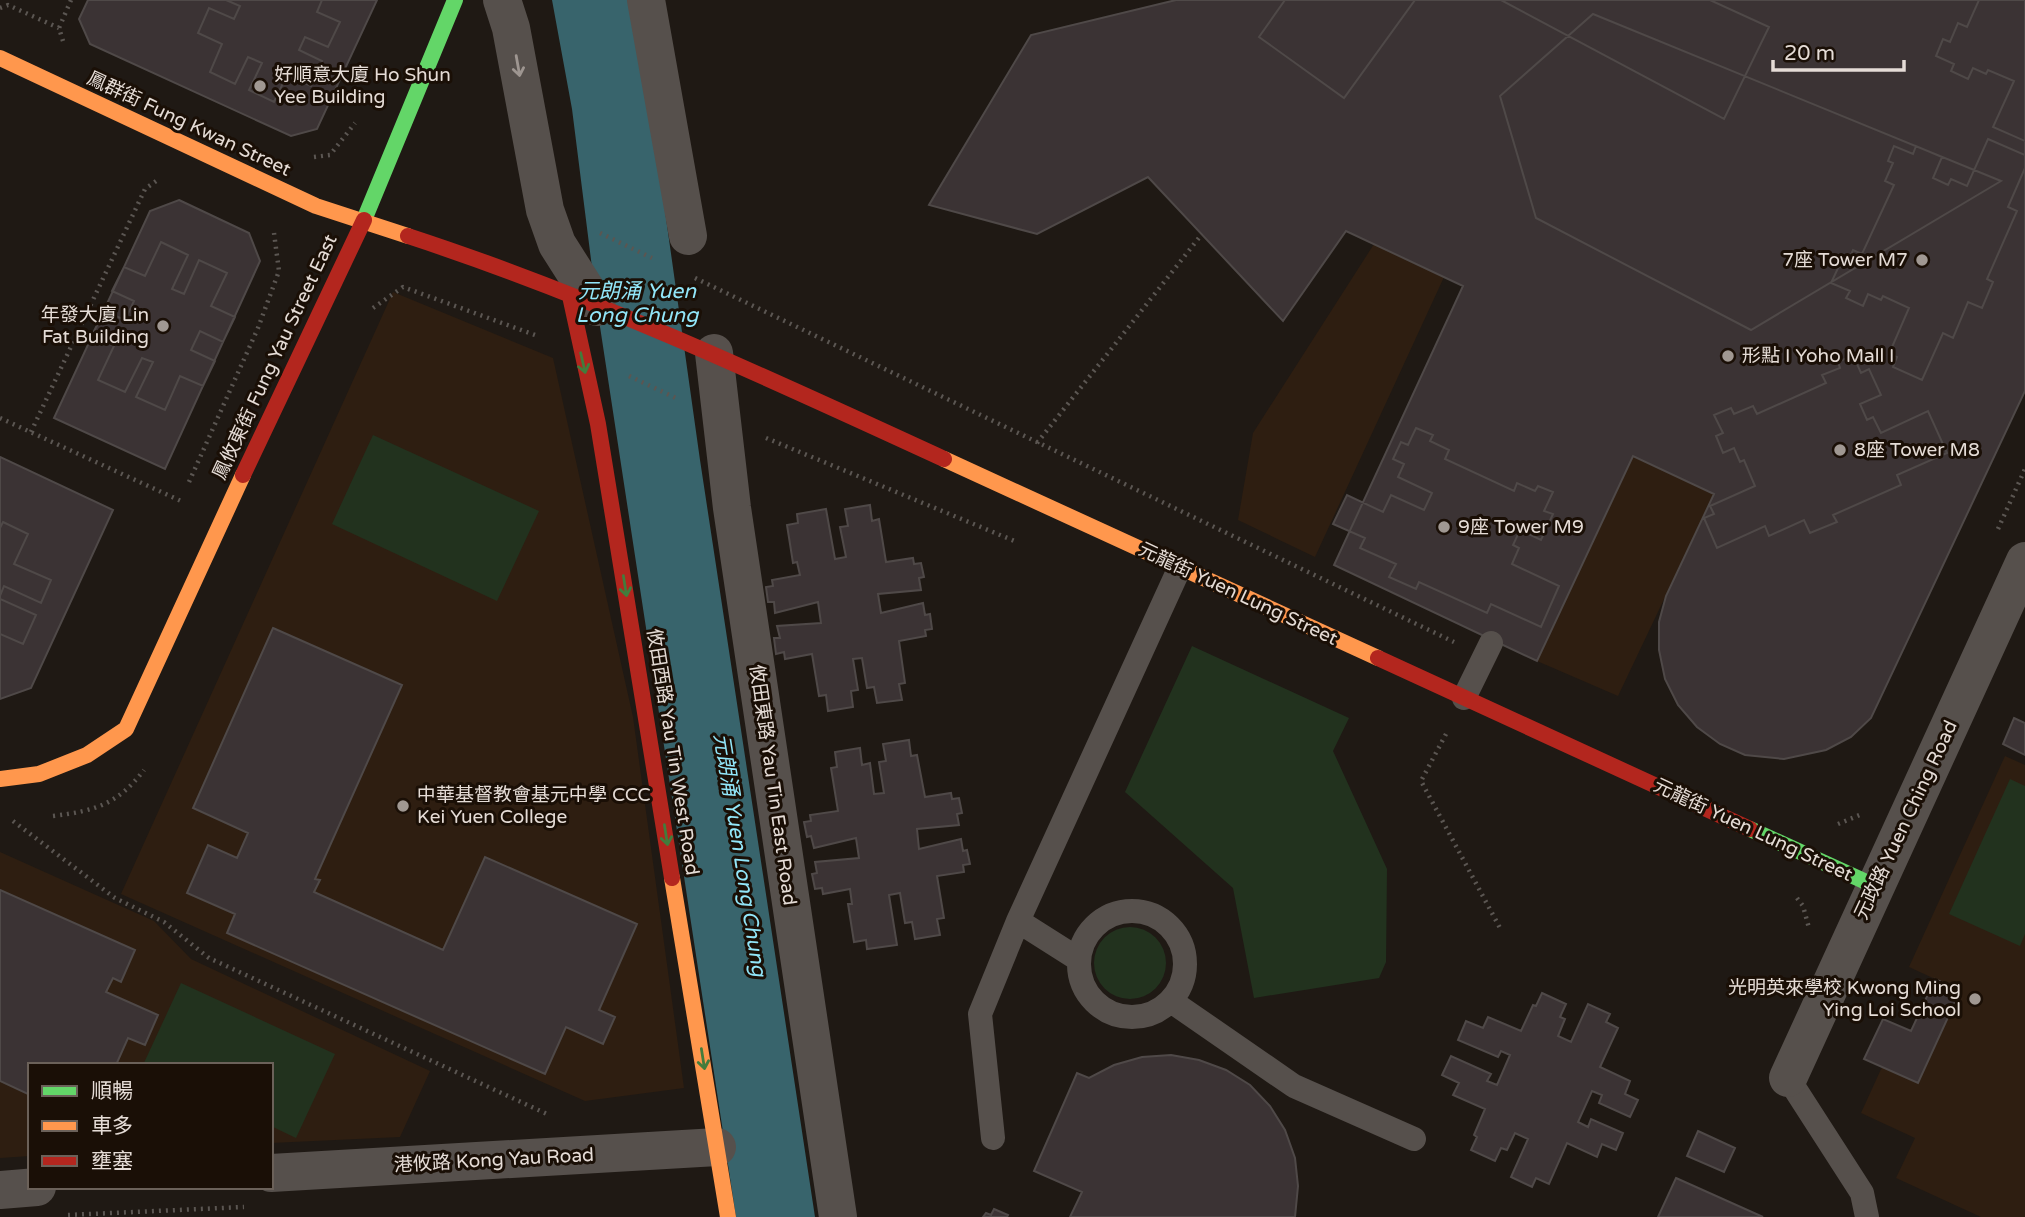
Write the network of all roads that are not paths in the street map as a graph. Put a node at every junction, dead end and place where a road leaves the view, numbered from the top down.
1 (455, 0) edge
2 (502, 0) edge
3 (646, 0) edge
4 (0, 58) edge
5 (363, 222) junction
6 (675, 249) road end
7 (584, 301) junction
8 (699, 347) junction
9 (1180, 567) junction
10 (2022, 577) edge
11 (1488, 650) road end
12 (1464, 698) junction
13 (0, 779) edge
14 (1875, 886) junction
15 (1018, 921) junction
16 (1079, 959) junction
17 (1171, 1001) junction
18 (1788, 1079) joint
19 (993, 1138) dead end
20 (1414, 1139) dead end
21 (717, 1147) junction
22 (273, 1173) edge
23 (28, 1187) edge
24 (0, 1189) edge
25 (728, 1217) edge
26 (838, 1217) edge
27 (1867, 1217) edge

1 - 5 street, 鳳攸東街 Fung Yau Street East
2 -> 7 street
3 - 6 street
4 - 5 street, 鳳群街 Fung Kwan Street
5 - 7 street, 元龍街 Yuen Lung Street
5 - 13 street, 鳳攸東街 Fung Yau Street East
7 - 8 street, 元龍街 Yuen Lung Street
7 -> 21 street, 攸田西路 Yau Tin West Road
8 - 9 street, 元龍街 Yuen Lung Street
8 - 26 street, 攸田東路 Yau Tin East Road
9 - 12 street, 元龍街 Yuen Lung Street
9 - 15 lane
10 - 14 street, 元政路 Yuen Ching Road
11 - 12 lane
12 - 14 street, 元龍街 Yuen Lung Street
14 - 18 street, 元政路 Yuen Ching Road
15 - 16 lane
15 - 19 lane
16 - 17 lane
16 - 17 lane
17 - 20 lane
18 - 27 lane
21 - 22 street, 港攸路 Kong Yau Road
21 - 25 street, 攸田西路 Yau Tin West Road
23 - 24 street

